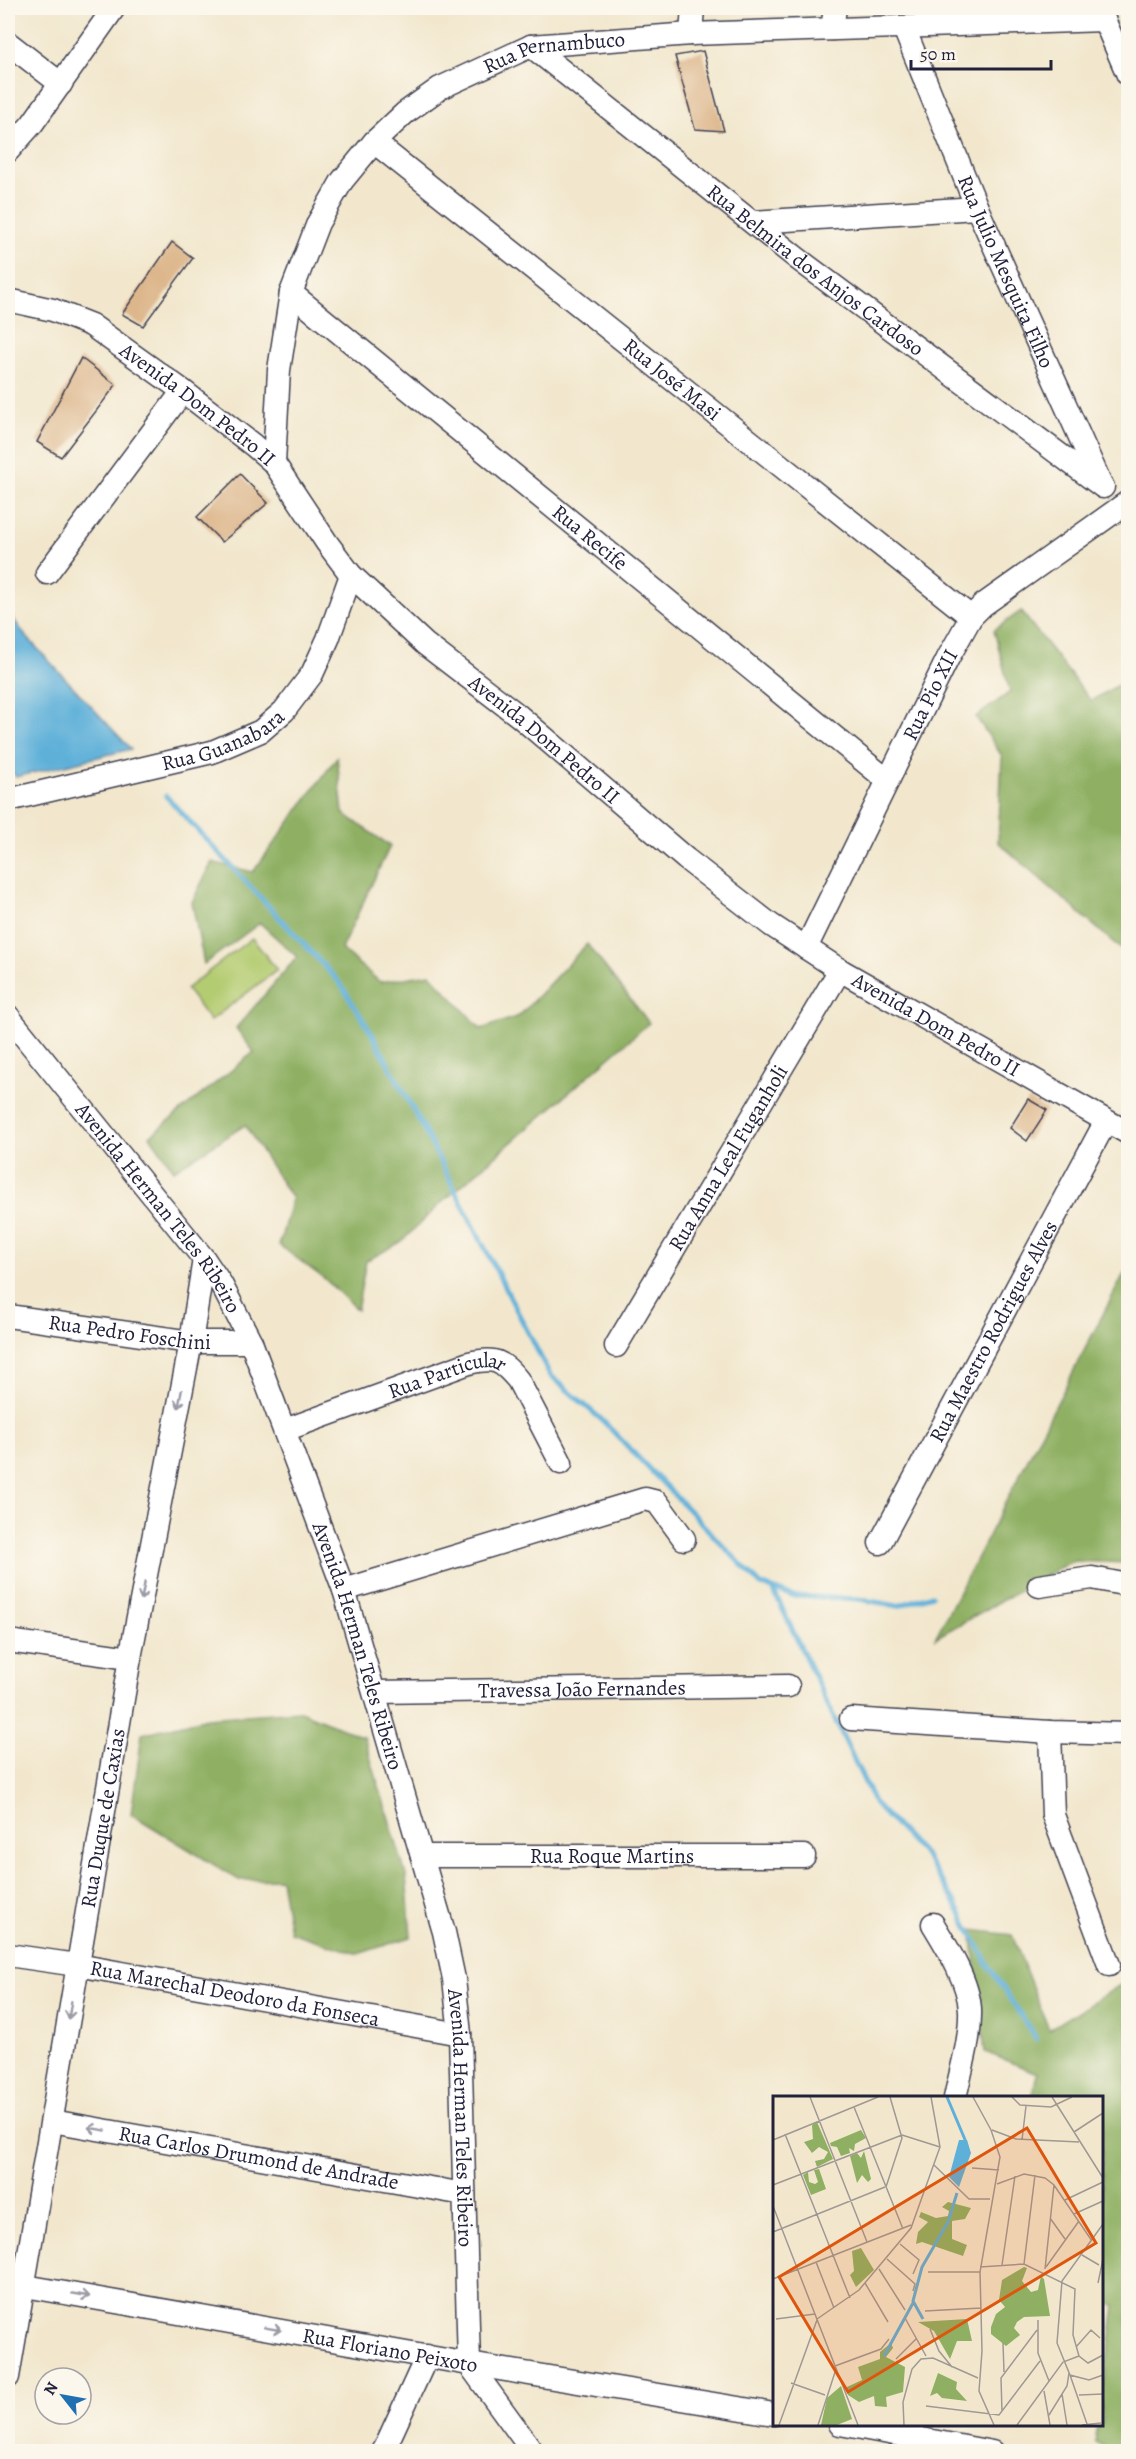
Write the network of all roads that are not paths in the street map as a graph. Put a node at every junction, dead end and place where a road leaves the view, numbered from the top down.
1 (114, 8) edge
2 (693, 8) edge
3 (1102, 14) edge
4 (834, 18) edge
5 (904, 28) junction
6 (691, 34) junction
7 (8, 43) edge
8 (531, 46) junction
9 (1128, 75) edge
10 (61, 84) junction
11 (374, 142) junction
12 (8, 151) edge
13 (977, 208) junction
14 (753, 222) junction
15 (291, 293) junction
16 (8, 300) edge
17 (183, 391) junction
18 (274, 463) junction
19 (1102, 487) junction
20 (1121, 507) edge
21 (47, 573) dead end
22 (351, 574) junction
23 (971, 617) junction
24 (887, 780) junction
25 (8, 800) edge
26 (806, 948) junction
27 (840, 970) junction
28 (8, 1016) edge
29 (1106, 1121) junction
30 (1128, 1133) edge
31 (204, 1259) junction
32 (8, 1317) edge
33 (191, 1342) junction
34 (251, 1342) junction
35 (616, 1346) dead end
36 (285, 1430) junction
37 (561, 1463) dead end
38 (684, 1539) dead end
39 (880, 1543) dead end
40 (1128, 1585) edge
41 (1039, 1586) dead end
42 (344, 1590) junction
43 (8, 1641) edge
44 (130, 1658) junction
45 (788, 1686) dead end
46 (375, 1692) junction
47 (851, 1719) dead end
48 (1050, 1732) junction
49 (1128, 1734) edge
50 (422, 1856) junction
51 (804, 1856) dead end
52 (933, 1924) dead end
53 (8, 1955) edge
54 (77, 1965) junction
55 (1109, 1965) dead end
56 (460, 2034) junction
57 (956, 2096) edge
58 (52, 2121) junction
59 (464, 2194) junction
60 (15, 2284) edge
61 (427, 2356) junction
62 (469, 2364) junction
63 (8, 2377) edge
64 (773, 2414) edge
65 (861, 2426) edge
66 (892, 2429) edge
67 (922, 2445) edge
68 (383, 2451) edge
69 (533, 2451) edge
70 (992, 2451) edge

1 - 10 street
2 - 6 street
3 - 5 street, Rua Pernambuco
3 - 9 street
4 - 5 street, Rua Pernambuco
4 - 6 street, Rua Pernambuco
5 - 13 street, Rua Julio Mesquita Filho
6 - 8 street, Rua Pernambuco
7 - 10 street
8 - 11 street, Rua Pernambuco
8 - 14 street, Rua Belmira dos Anjos Cardoso
10 - 12 street
11 - 15 street, Rua Pernambuco
11 - 23 street, Rua José Masi
13 - 14 street
13 - 19 street, Rua Julio Mesquita Filho
14 - 19 street, Rua Belmira dos Anjos Cardoso
15 - 18 street, Rua Pernambuco
15 - 24 street, Rua Recife
16 - 17 street, Avenida Dom Pedro II
17 - 18 street, Avenida Dom Pedro II
17 - 21 street
18 - 22 street, Avenida Dom Pedro II
19 - 20 street, Rua Julio Mesquita Filho
20 - 23 street, Rua Pio XII
22 - 25 street, Rua Guanabara
22 - 26 street, Avenida Dom Pedro II
23 - 24 street, Rua Pio XII
24 - 26 street, Rua Pio XII
26 - 27 street, Avenida Dom Pedro II
27 - 29 street, Avenida Dom Pedro II
27 - 35 street, Rua Anna Leal Fuganholi
28 - 31 street, Avenida Herman Teles Ribeiro
29 - 30 street, Avenida Dom Pedro II
29 - 39 street, Rua Maestro Rodrigues Alves
31 - 33 street, Rua Duque de Caxias
31 - 34 street, Avenida Herman Teles Ribeiro
32 - 33 street, Rua Pedro Foschini
33 - 34 street, Rua Pedro Foschini
33 -> 44 street, Rua Duque de Caxias
34 - 36 street, Avenida Herman Teles Ribeiro
36 - 37 street, Rua Particular
36 - 42 street, Avenida Herman Teles Ribeiro
38 - 42 street
40 - 41 street
42 - 46 street, Avenida Herman Teles Ribeiro
43 - 44 street
44 - 54 street, Rua Duque de Caxias
45 - 46 street, Travessa João Fernandes
46 - 50 street, Avenida Herman Teles Ribeiro
47 - 48 street
48 - 49 street
48 - 55 street
50 - 51 street, Rua Roque Martins
50 - 56 street, Avenida Herman Teles Ribeiro
52 - 57 street
53 - 54 street, Rua Marechal Deodoro da Fonseca
54 - 56 street, Rua Marechal Deodoro da Fonseca
54 -> 58 street, Rua Duque de Caxias
56 - 59 street, Avenida Herman Teles Ribeiro
59 -> 58 street, Rua Carlos Drumond de Andrade
58 - 60 street, Rua Duque de Caxias
59 - 62 street, Avenida Herman Teles Ribeiro
60 -> 61 street, Rua Floriano Peixoto
60 - 63 street, Rua Duque de Caxias
61 - 62 street, Rua Floriano Peixoto
61 - 68 street
62 - 64 street, Rua Floriano Peixoto
62 - 69 street
65 - 66 street
66 - 67 street
67 - 70 street

